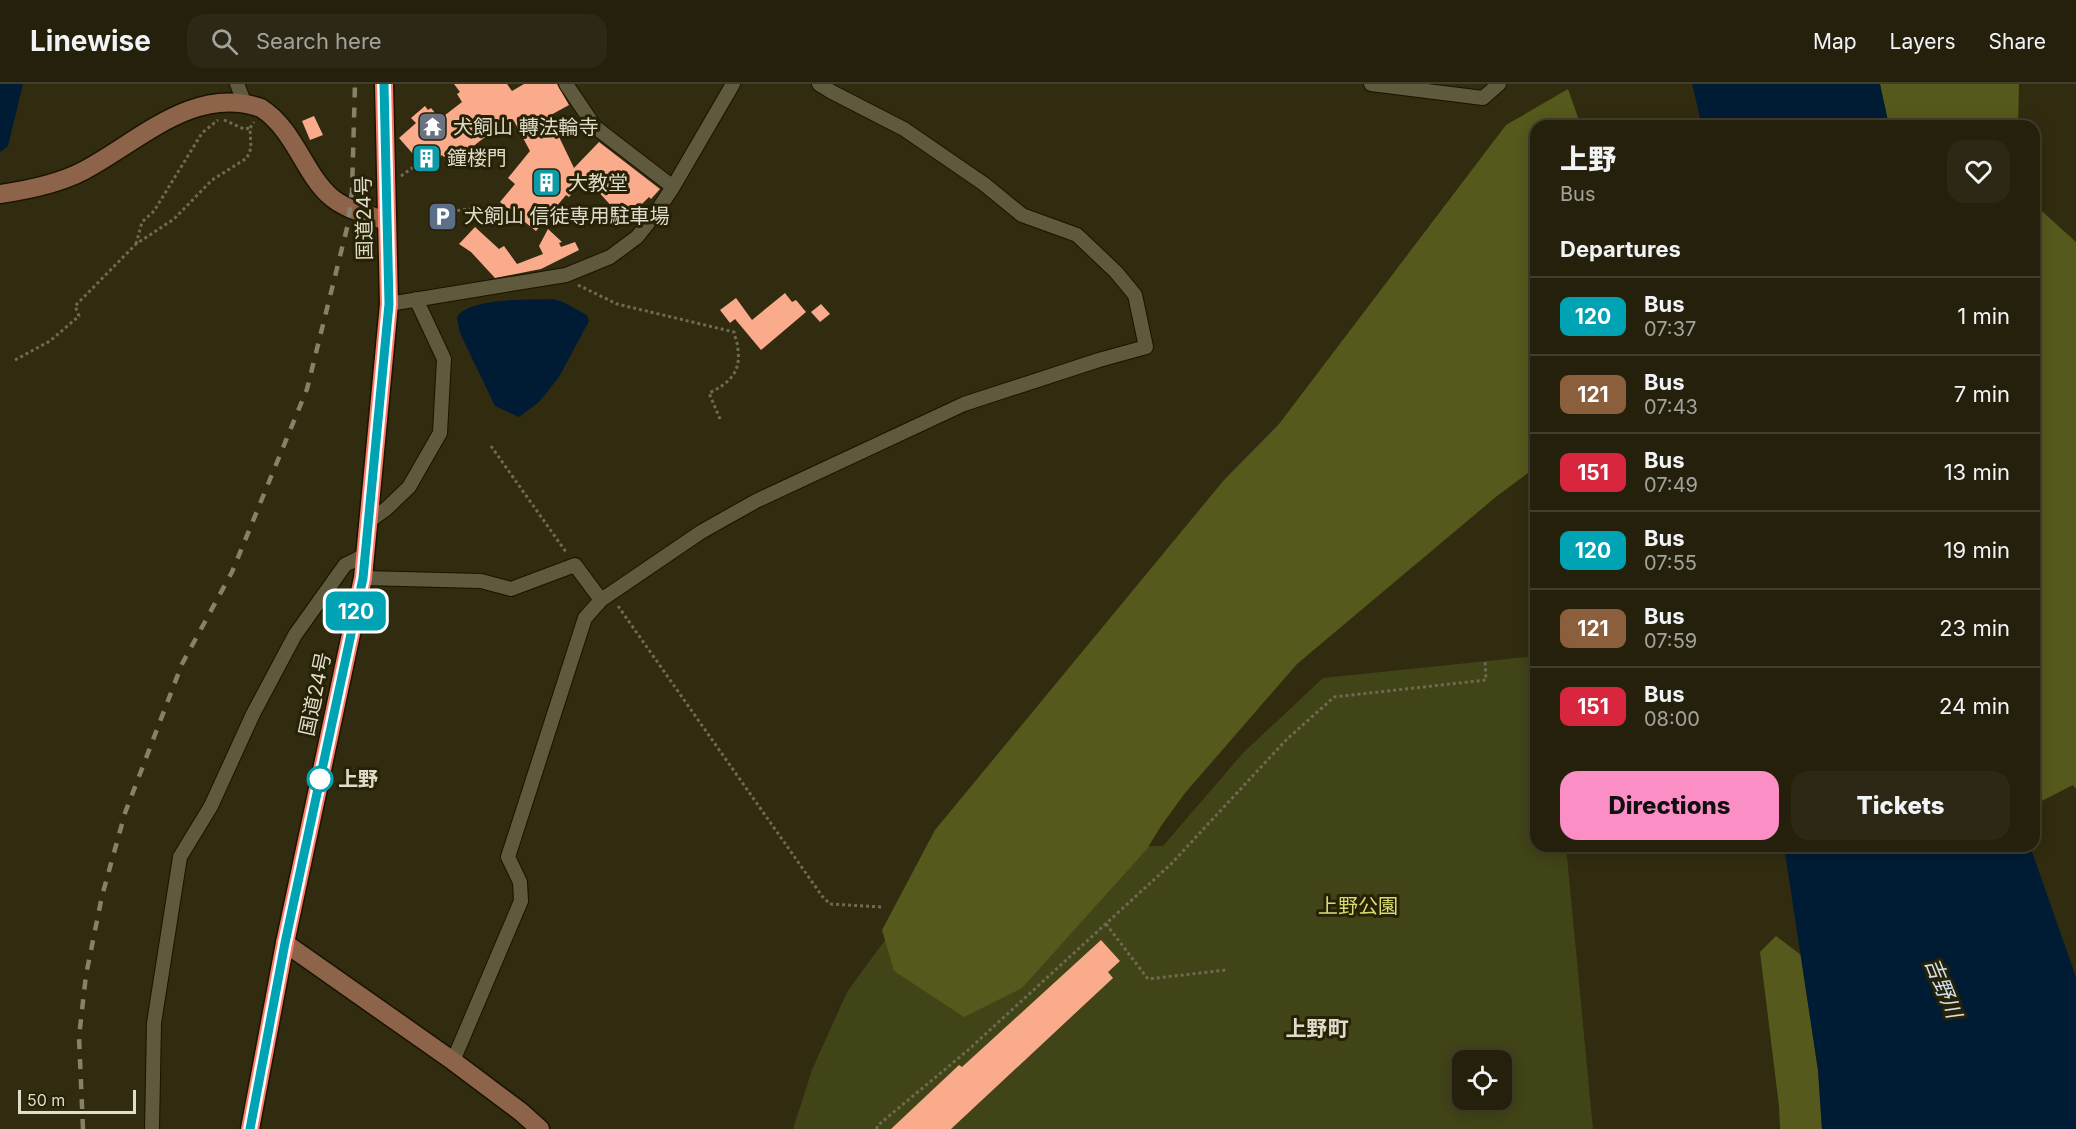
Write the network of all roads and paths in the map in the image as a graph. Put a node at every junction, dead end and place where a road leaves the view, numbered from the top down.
1 (384, 84) edge
2 (566, 84) edge
3 (733, 84) edge
4 (819, 84) edge
5 (1371, 84) edge
6 (1499, 84) edge
7 (240, 91) edge
8 (262, 109) junction
9 (250, 128) junction
10 (422, 161) dead end
11 (402, 176) dead end
12 (673, 187) junction
13 (0, 194) edge
14 (470, 209) dead end
15 (441, 218) dead end
16 (386, 221) junction
17 (136, 244) junction
18 (566, 275) junction
19 (416, 299) junction
20 (389, 304) junction
21 (15, 360) dead end
22 (720, 419) dead end
23 (490, 446) dead end
24 (369, 521) junction
25 (365, 555) junction
26 (575, 565) junction
27 (363, 578) junction
28 (606, 597) junction
29 (1485, 661) dead end
30 (882, 907) dead end
31 (1106, 924) junction
32 (285, 943) junction
33 (1226, 970) dead end
34 (453, 1061) junction
35 (152, 1129) edge
36 (250, 1129) edge
37 (540, 1129) edge
38 (878, 1129) edge

1 - 16 highway, 国道24号
2 - 12 street
3 - 12 street
4 - 28 street
5 - 6 street
7 - 8 street
7 - 13 street
8 - 9 path
8 - 16 street
9 - 17 path
9 - 17 path
10 - 11 path
12 - 18 street
14 - 15 path
16 - 20 highway, 国道24号
17 - 21 path
18 - 19 street
18 - 22 path
19 - 20 street
19 - 24 street
20 - 24 highway, 国道24号
23 - 26 path
24 - 25 highway, 国道24号
25 - 27 highway, 国道24号
25 - 35 street
26 - 27 street
26 - 28 street
27 - 32 highway, 国道24号
28 - 30 path
28 - 34 street
29 - 31 path
31 - 33 path
31 - 38 path
32 - 34 street
32 - 36 highway, 国道24号
34 - 37 street

